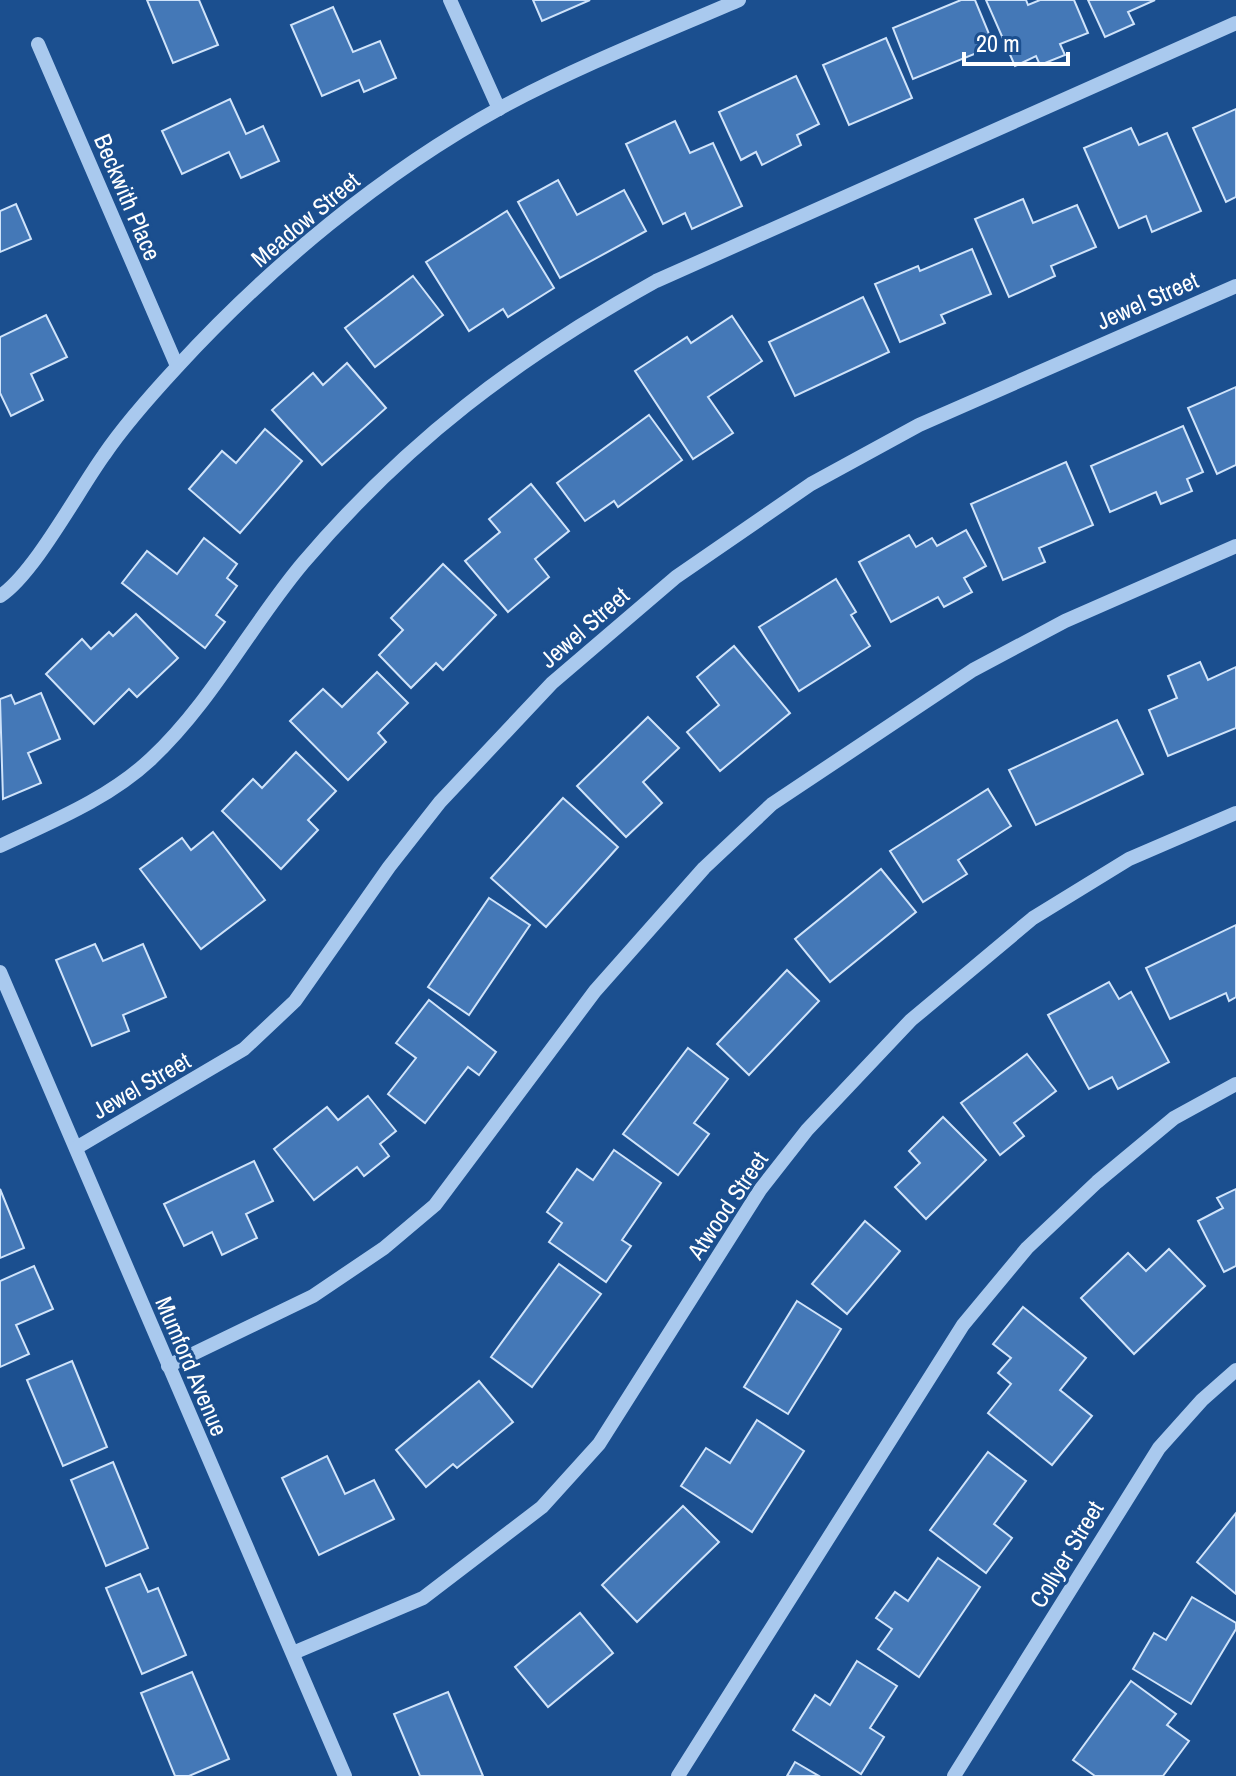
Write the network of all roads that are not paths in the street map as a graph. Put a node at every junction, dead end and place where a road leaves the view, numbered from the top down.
1 (450, 0) edge
2 (739, 0) edge
3 (1236, 23) edge
4 (38, 44) dead end
5 (499, 109) junction
6 (1236, 286) edge
7 (177, 366) junction
8 (1236, 546) edge
9 (0, 596) edge
10 (1236, 813) edge
11 (0, 846) edge
12 (0, 972) edge
13 (1236, 1084) edge
14 (76, 1148) junction
15 (168, 1366) junction
16 (1236, 1370) edge
17 (293, 1653) junction
18 (345, 1776) edge
19 (678, 1776) edge
20 (954, 1776) edge

1 - 5 street
2 - 5 street, Meadow Street
3 - 11 street
4 - 7 street, Beckwith Place
5 - 7 street, Meadow Street
6 - 14 street, Jewel Street
7 - 9 street, Meadow Street
8 - 15 street
10 - 17 street, Atwood Street
12 - 14 street, Mumford Avenue
13 - 19 street
14 - 15 street, Mumford Avenue
15 - 17 street, Mumford Avenue
16 - 20 street, Collyer Street
17 - 18 street, Mumford Avenue

